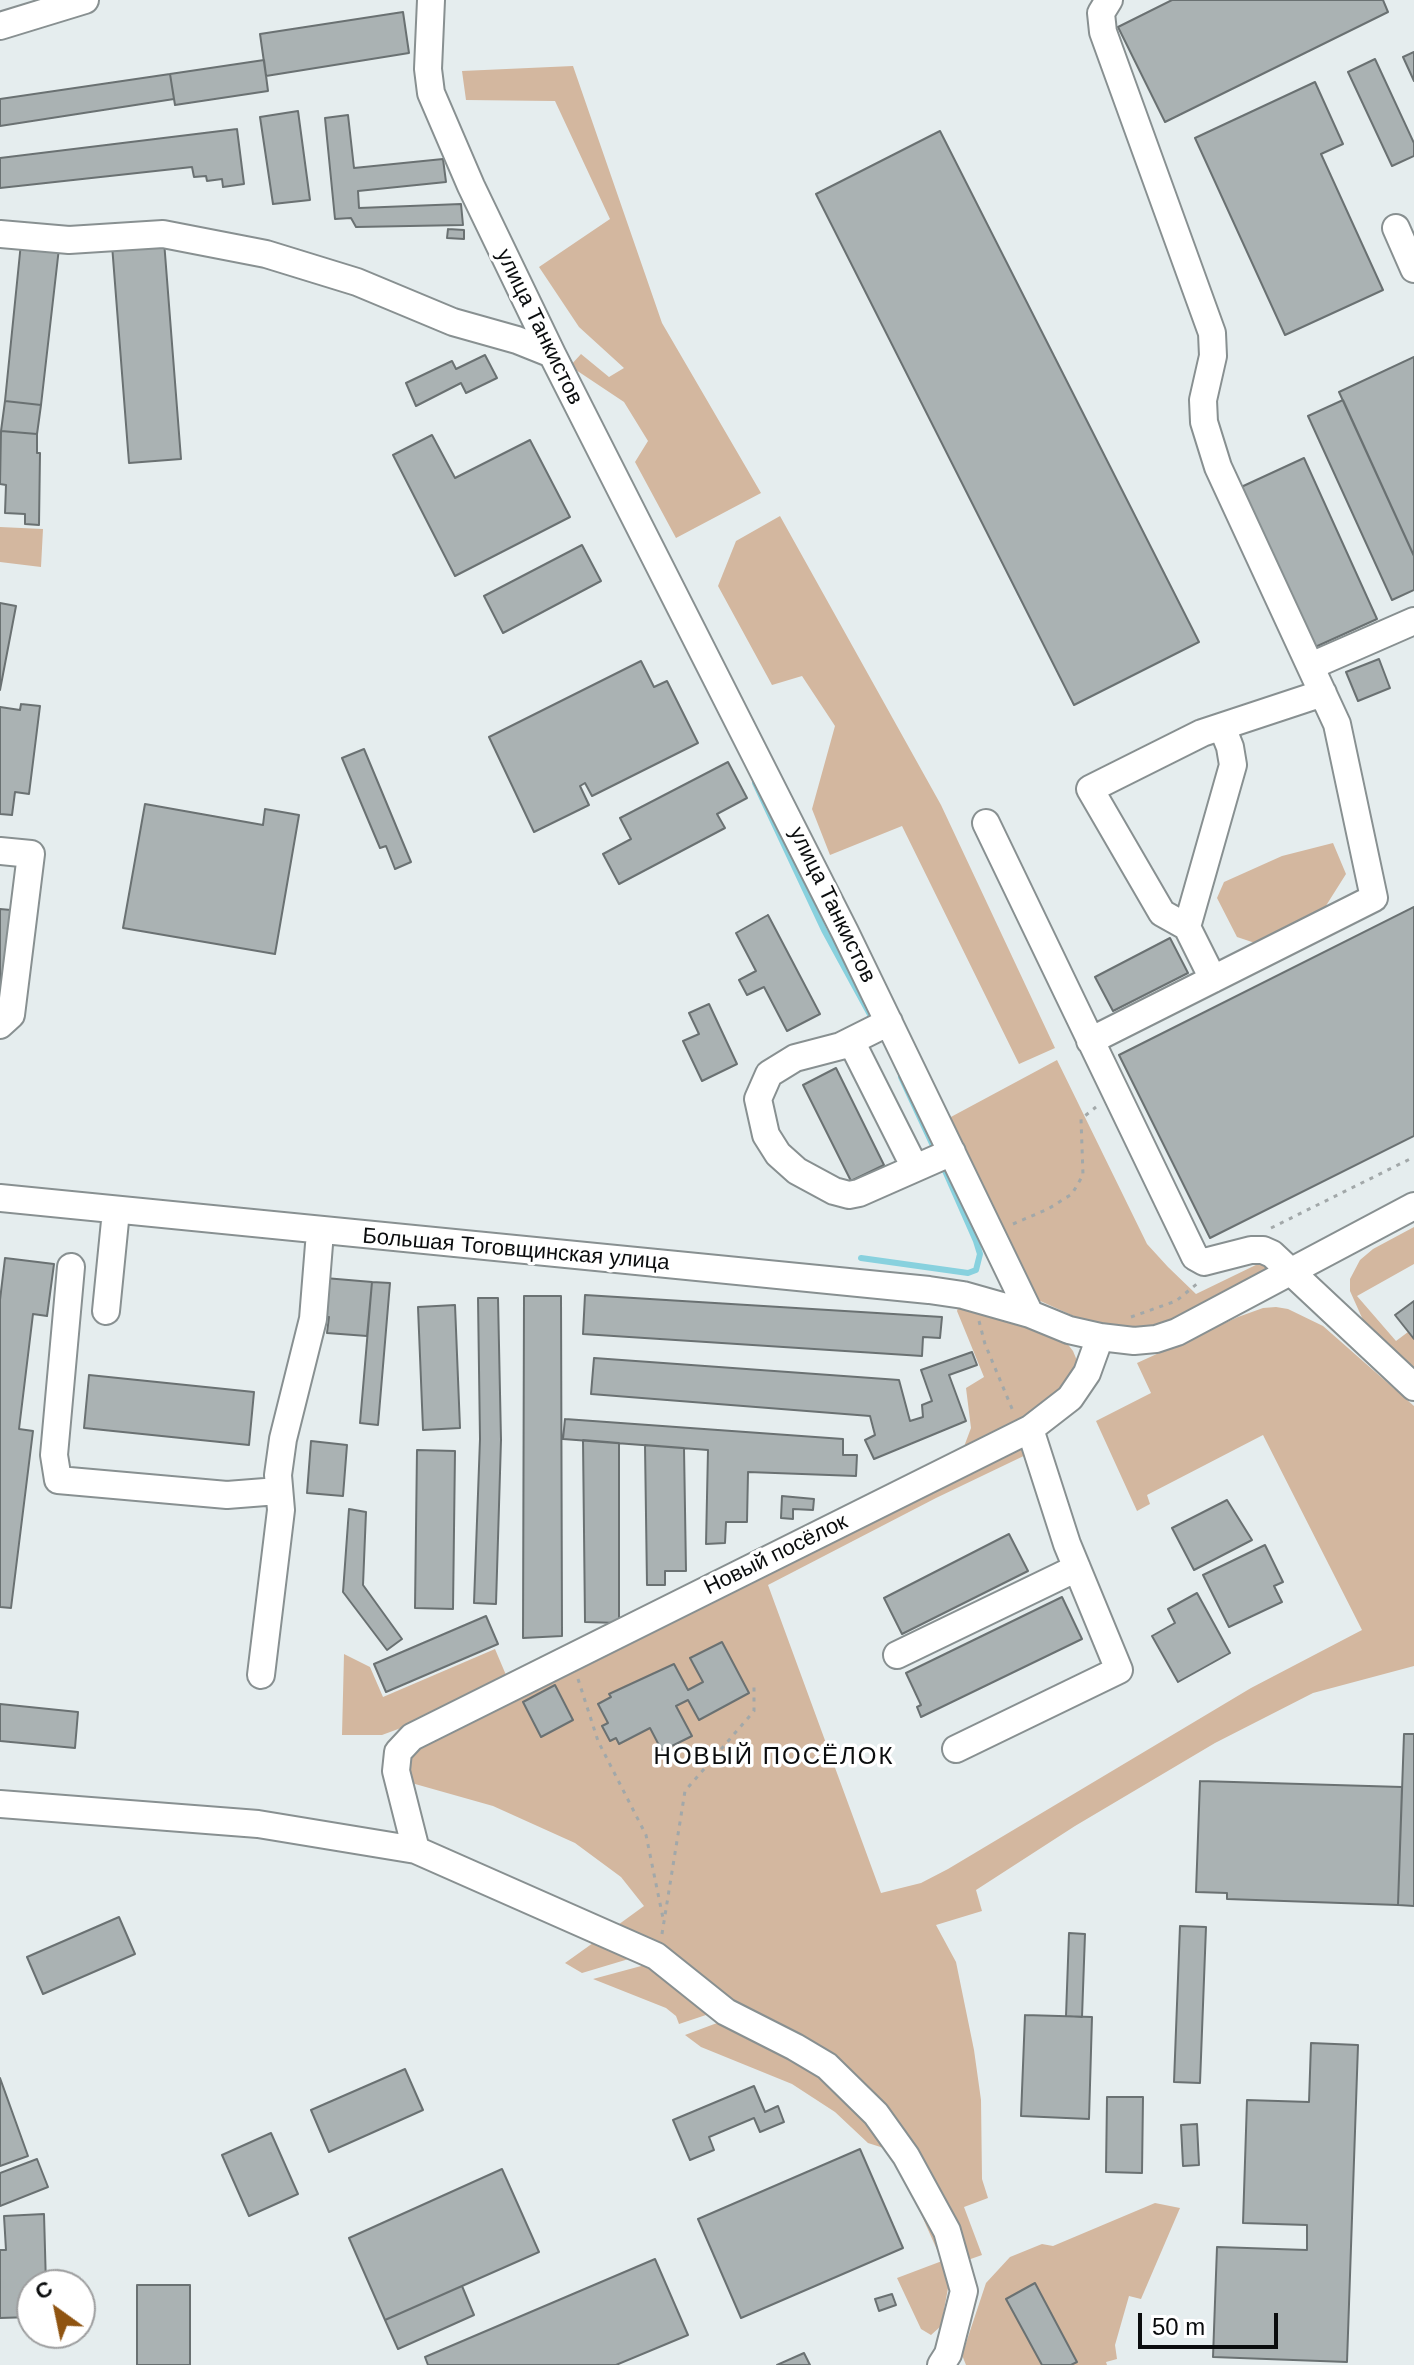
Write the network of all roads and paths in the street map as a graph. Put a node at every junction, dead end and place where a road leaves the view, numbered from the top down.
1 (85, 0) edge
2 (431, 0) edge
3 (1109, 0) edge
4 (0, 26) edge
5 (1396, 228) dead end
6 (0, 234) edge
7 (1414, 269) edge
8 (552, 354) junction
9 (1414, 621) edge
10 (1311, 666) junction
11 (1323, 693) junction
12 (1222, 727) junction
13 (986, 823) dead end
14 (0, 851) edge
15 (1187, 927) junction
16 (1213, 979) junction
17 (889, 1022) junction
18 (0, 1025) edge
19 (851, 1041) junction
20 (1090, 1041) junction
21 (952, 1152) junction
22 (915, 1168) junction
23 (0, 1198) edge
24 (1414, 1206) edge
25 (116, 1211) junction
26 (320, 1232) junction
27 (71, 1267) dead end
28 (1292, 1271) junction
29 (106, 1311) dead end
30 (1030, 1314) junction
31 (1100, 1337) junction
32 (1414, 1387) edge
33 (1030, 1429) junction
34 (278, 1491) junction
35 (1077, 1568) junction
36 (897, 1655) dead end
37 (571, 1656) junction
38 (261, 1675) dead end
39 (754, 1684) dead end
40 (956, 1749) dead end
41 (0, 1804) edge
42 (416, 1850) junction
43 (664, 1927) junction
44 (656, 1956) junction
45 (941, 2365) edge

1 - 4 street
2 - 8 street, улица Танкистов
3 - 10 street
5 - 7 street
6 - 8 street
8 - 17 street, улица Танкистов
9 - 10 street
10 - 11 street
11 - 12 street
11 - 16 street
12 - 15 street
12 - 15 street
13 - 20 street
14 - 18 street
15 - 16 street
16 - 20 street
17 - 19 street
17 - 21 street, улица Танкистов
19 - 22 street
19 - 22 street
20 - 28 street
21 - 22 street
21 - 30 street, улица Танкистов
23 - 25 street, Большая Тоговщинская улица
24 - 28 street
25 - 26 street, Большая Тоговщинская улица
25 - 29 street
26 - 30 street, Большая Тоговщинская улица
26 - 34 street
27 - 34 street
28 - 31 street
28 - 32 street
30 - 31 street
31 - 33 street, Новый посёлок
33 - 35 street
33 - 37 street, Новый посёлок
34 - 38 street
35 - 36 street
35 - 40 street
37 - 42 street, Новый посёлок
37 - 43 path
39 - 43 path
41 - 42 street
42 - 44 street
43 - 44 path
44 - 45 street

